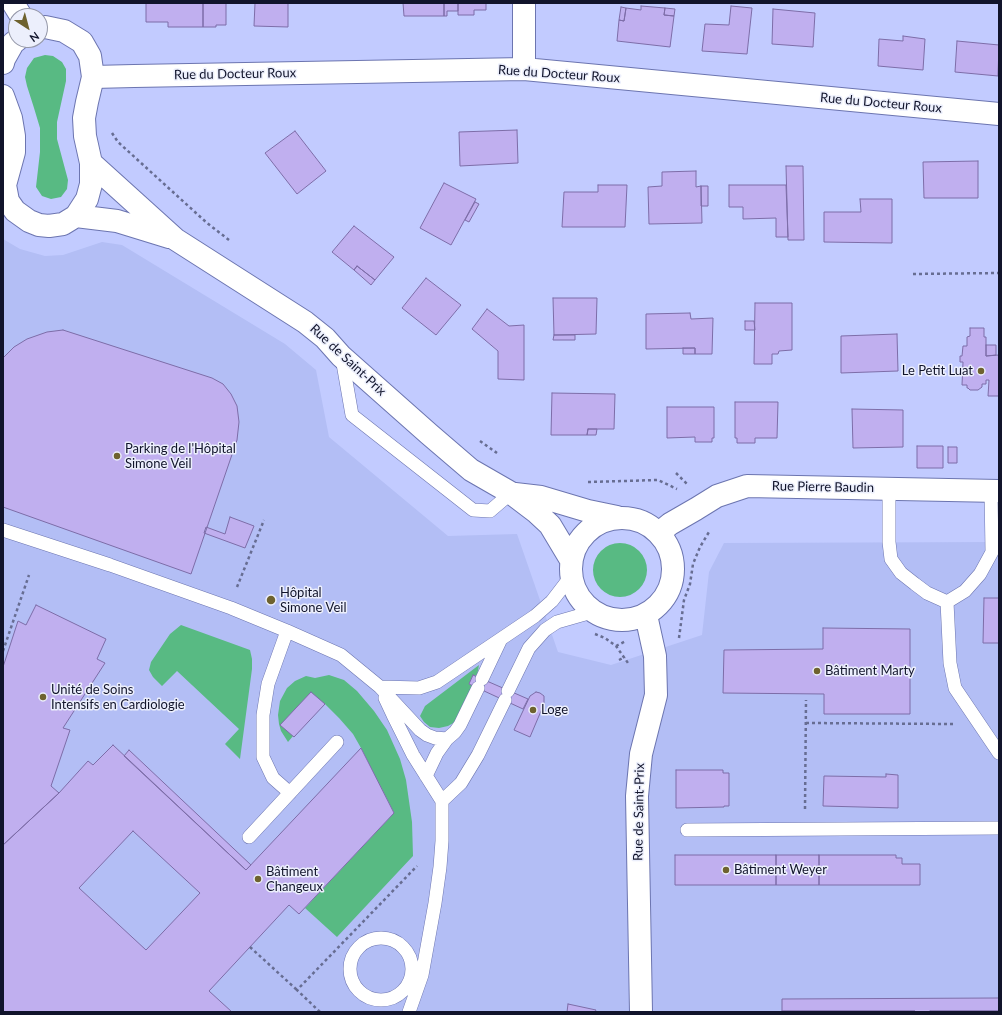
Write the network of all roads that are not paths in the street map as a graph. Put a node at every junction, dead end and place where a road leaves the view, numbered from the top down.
1 (524, 3) edge
2 (48, 28) edge
3 (11, 48) edge
4 (3, 63) edge
5 (524, 69) junction
6 (93, 77) junction
7 (3, 96) edge
8 (999, 114) edge
9 (91, 163) junction
10 (76, 216) junction
11 (175, 239) junction
12 (342, 356) junction
13 (889, 489) junction
14 (995, 491) edge
15 (511, 494) junction
16 (622, 518) junction
17 (3, 530) edge
18 (659, 533) junction
19 (572, 568) junction
20 (947, 602) junction
21 (592, 612) junction
22 (646, 615) junction
23 (287, 631) junction
24 (501, 639) junction
25 (380, 687) junction
26 (447, 738) junction
27 (337, 742) dead end
28 (999, 753) edge
29 (426, 776) junction
30 (290, 793) junction
31 (442, 801) junction
32 (999, 828) edge
33 (688, 830) dead end
34 (249, 837) dead end
35 (417, 973) junction
36 (409, 1012) edge
37 (641, 1012) edge

1 - 5 street
2 - 6 street
3 - 4 street
5 - 6 street, Rue du Docteur Roux
5 - 8 street, Rue du Docteur Roux
6 - 9 street
7 - 10 street
9 - 10 street
9 - 11 street, Rue de Saint-Prix
10 - 11 street, Rue de Saint-Prix
11 - 12 street, Rue de Saint-Prix
12 - 15 street, Rue de Saint-Prix
12 - 15 lane
13 - 14 street, Rue Pierre Baudin
13 - 18 street, Rue Pierre Baudin
13 - 20 lane
14 - 20 lane
15 - 16 street, Rue de Saint-Prix
15 - 19 street, Rue de Saint-Prix
16 - 18 street
16 - 19 street
17 - 23 lane
18 - 22 street
19 - 21 street
19 - 24 lane
20 - 28 lane
21 - 22 street
21 - 31 lane
22 - 37 street, Rue de Saint-Prix
23 - 25 lane
23 - 30 lane
24 - 25 lane
24 - 26 lane
25 - 26 lane
25 - 29 lane
26 - 29 lane
27 - 30 lane
29 - 31 lane
30 - 34 lane
31 - 35 lane
32 - 33 lane
35 - 35 lane
35 - 36 lane

